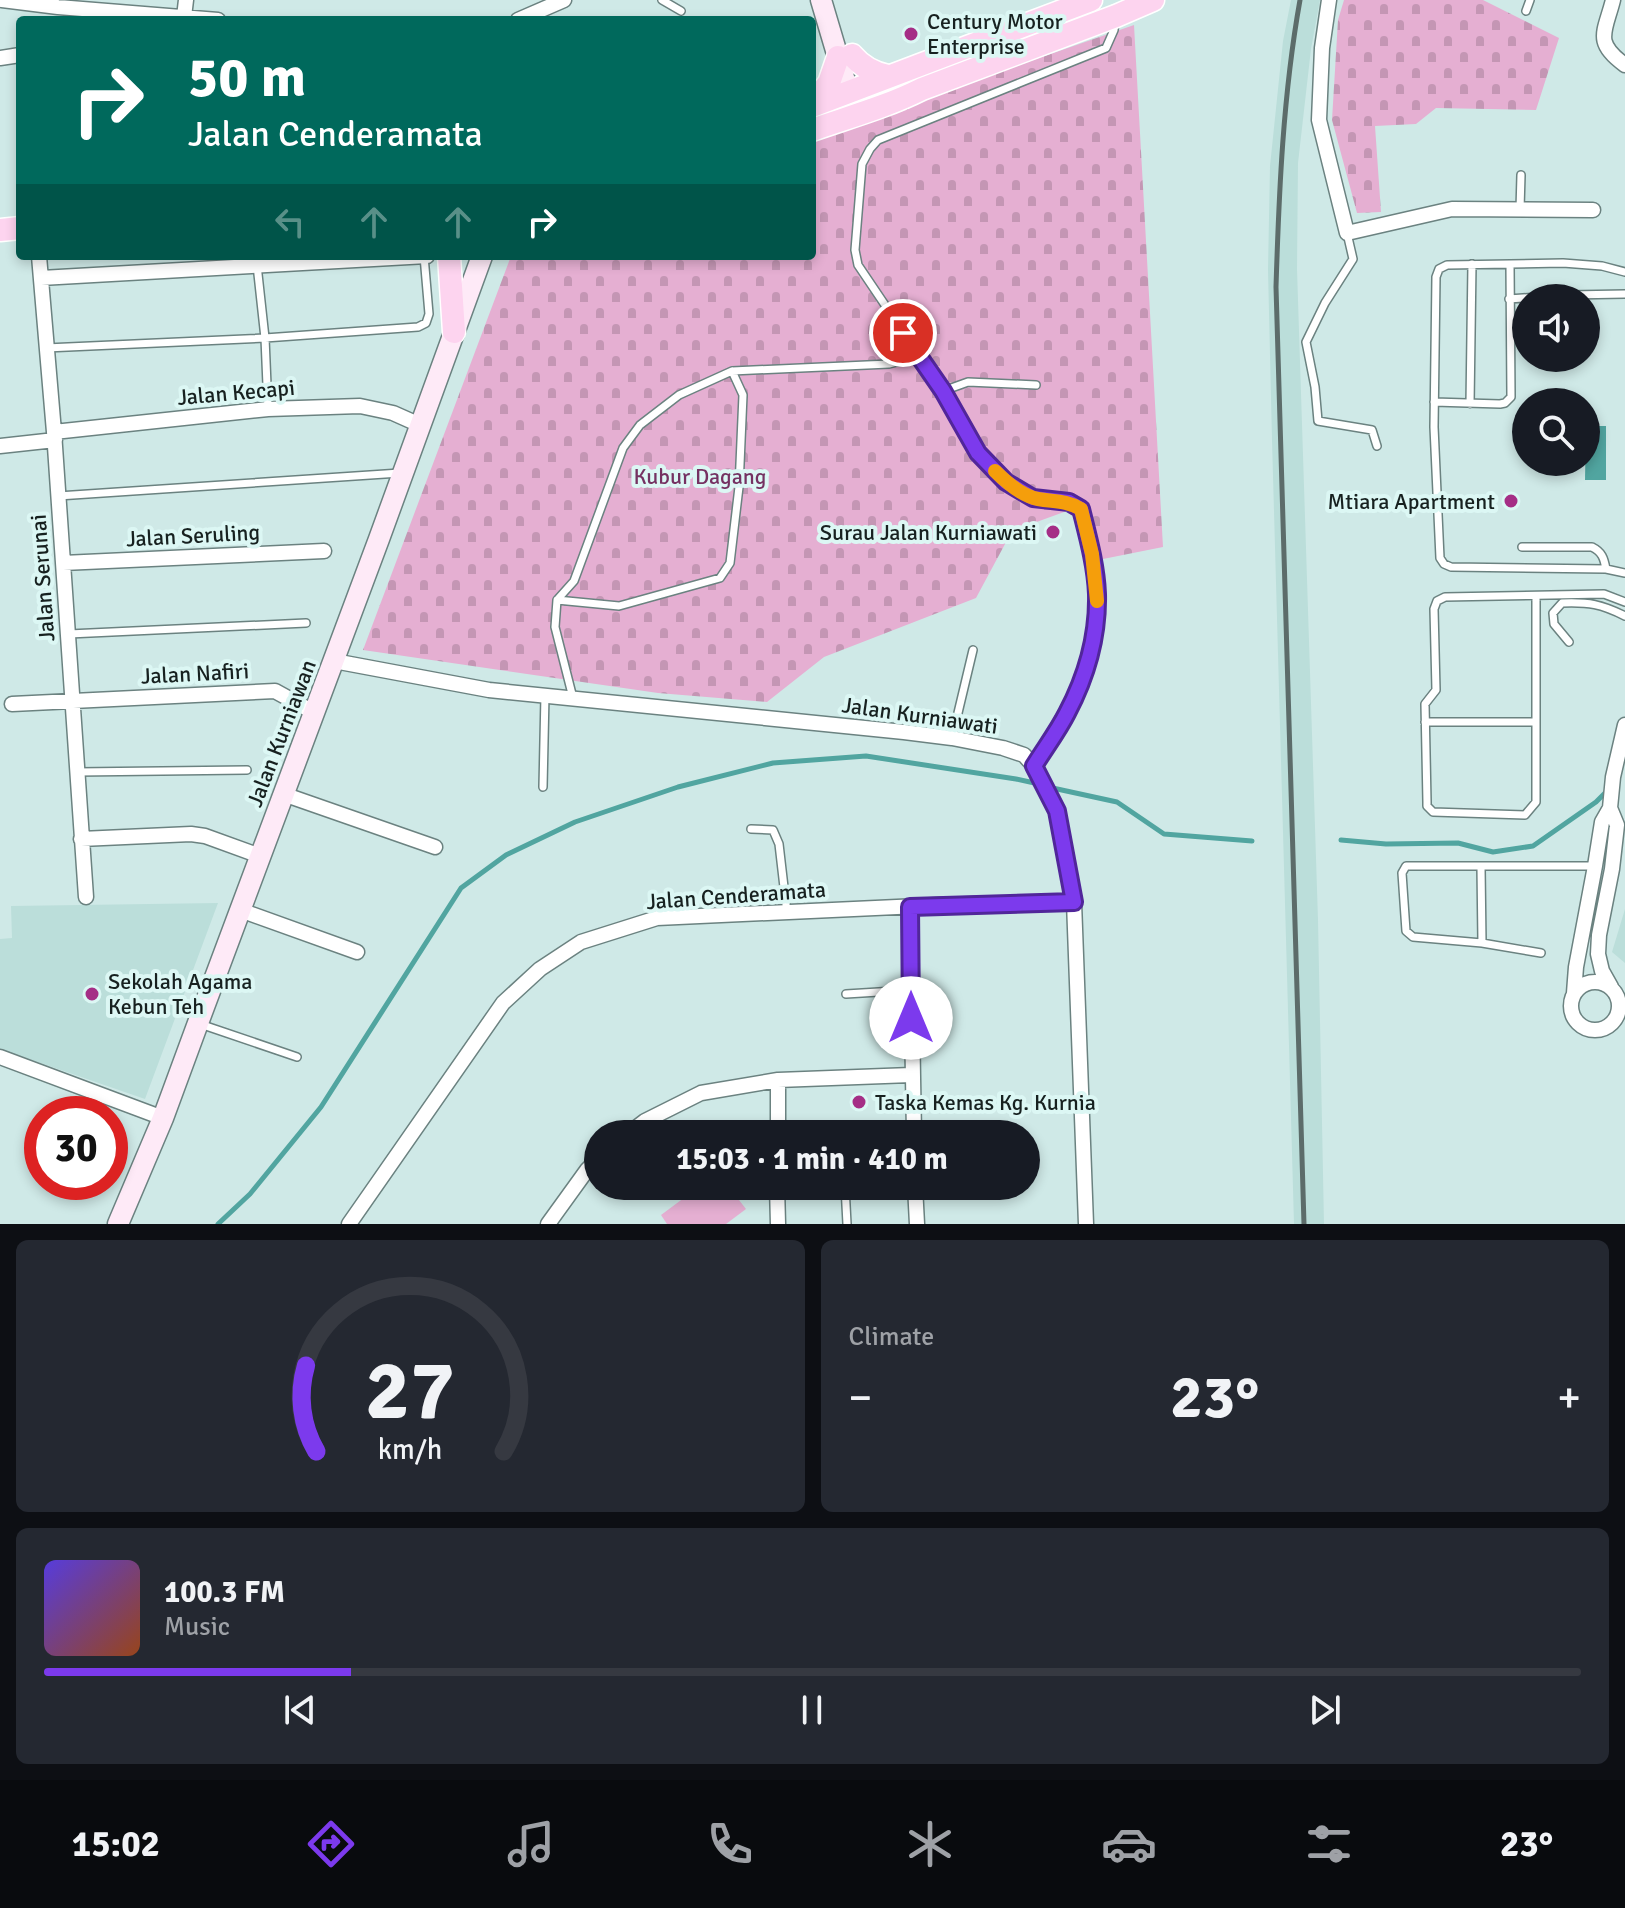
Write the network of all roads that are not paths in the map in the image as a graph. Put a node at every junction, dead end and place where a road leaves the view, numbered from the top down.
1 (2, 0) edge
2 (564, 0) edge
3 (662, 0) edge
4 (821, 0) edge
5 (835, 0) edge
6 (1091, 0) edge
7 (1153, 0) edge
8 (1329, 0) edge
9 (1530, 0) edge
10 (1613, 0) edge
11 (681, 11) dead end
12 (1526, 11) dead end
13 (58, 14) edge
14 (142, 16) edge
15 (538, 16) edge
16 (1116, 16) junction
17 (845, 56) junction
18 (1625, 65) edge
19 (888, 76) junction
20 (922, 89) junction
21 (855, 92) junction
22 (816, 100) edge
23 (816, 104) edge
24 (820, 127) edge
25 (1521, 175) dead end
26 (1520, 209) junction
27 (1593, 210) dead end
28 (1347, 233) junction
29 (39, 260) edge
30 (350, 260) edge
31 (425, 260) edge
32 (449, 260) edge
33 (481, 260) edge
34 (1472, 264) junction
35 (257, 265) junction
36 (1510, 265) junction
37 (1625, 272) edge
38 (41, 278) junction
39 (1625, 294) edge
40 (1509, 299) junction
41 (454, 332) junction
42 (265, 338) junction
43 (46, 348) junction
44 (919, 356) junction
45 (732, 371) junction
46 (1036, 385) dead end
47 (943, 391) junction
48 (1434, 402) junction
49 (1470, 404) junction
50 (268, 409) junction
51 (420, 425) junction
52 (54, 436) junction
53 (0, 446) edge
54 (1377, 446) dead end
55 (403, 473) junction
56 (58, 496) junction
57 (1522, 547) dead end
58 (324, 551) dead end
59 (1092, 554) joint
60 (63, 563) junction
61 (1606, 569) junction
62 (1625, 573) edge
63 (1536, 596) junction
64 (557, 600) junction
65 (1625, 602) edge
66 (1625, 616) edge
67 (306, 623) dead end
68 (68, 634) junction
69 (1569, 642) dead end
70 (973, 650) dead end
71 (334, 661) junction
72 (545, 695) junction
73 (573, 698) junction
74 (73, 702) junction
75 (12, 704) dead end
76 (315, 713) junction
77 (1425, 722) junction
78 (1536, 722) junction
79 (1625, 725) edge
80 (952, 738) junction
81 (247, 770) dead end
82 (1036, 770) junction
83 (77, 772) junction
84 (543, 787) dead end
85 (283, 794) junction
86 (1618, 808) edge
87 (751, 829) dead end
88 (81, 839) junction
89 (435, 847) dead end
90 (260, 856) junction
91 (1595, 866) junction
92 (1481, 867) junction
93 (86, 897) dead end
94 (1074, 902) junction
95 (910, 907) junction
96 (240, 910) junction
97 (787, 913) junction
98 (1482, 943) junction
99 (357, 952) dead end
100 (1541, 953) dead end
101 (911, 990) junction
102 (1574, 993) junction
103 (846, 994) dead end
104 (1618, 995) edge
105 (1620, 1022) edge
106 (198, 1023) junction
107 (0, 1057) edge
108 (297, 1057) dead end
109 (911, 1075) junction
110 (778, 1080) junction
111 (163, 1118) junction
112 (647, 1120) edge
113 (778, 1120) edge
114 (913, 1120) edge
115 (584, 1174) edge
116 (777, 1200) edge
117 (846, 1200) edge
118 (916, 1200) edge
119 (118, 1224) edge
120 (349, 1224) edge
121 (548, 1224) edge
122 (778, 1224) edge
123 (847, 1224) edge
124 (917, 1224) edge
125 (1086, 1224) edge

1 - 13 street
2 - 15 street
3 - 11 lane
4 - 17 street
5 - 17 street
6 - 19 main road
7 - 16 main road
8 - 28 street
9 - 12 lane
10 - 18 street
13 - 14 street
16 - 20 main road
16 - 44 lane
17 - 19 main road
17 - 21 street
17 - 22 main road
19 - 21 main road
20 - 21 main road
20 - 24 main road
21 - 23 main road
21 - 24 main road
25 - 26 lane
26 - 27 street
26 - 28 street
28 - 54 lane
29 - 38 street, Jalan Serunai
30 - 35 street
31 - 42 lane
32 - 41 main road
33 - 41 street, Jalan Kurniawan
34 - 36 lane
34 - 48 lane
34 - 49 lane
35 - 38 street
35 - 42 lane
36 - 37 lane
36 - 40 lane
38 - 43 street, Jalan Serunai
39 - 40 lane
40 - 49 lane
41 - 51 street, Jalan Kurniawan
42 - 43 lane
42 - 50 lane
43 - 52 street, Jalan Serunai
44 - 45 lane
44 - 47 lane
45 - 64 lane
45 - 64 lane
46 - 47 lane
47 - 59 lane
48 - 49 lane
48 - 61 lane
50 - 51 street, Jalan Kecapi
50 - 52 street, Jalan Kecapi
51 - 55 street, Jalan Kurniawan
52 - 53 street, Jalan Kecapi
52 - 56 street, Jalan Serunai
55 - 56 lane
55 - 71 street, Jalan Kurniawan
56 - 60 street, Jalan Serunai
57 - 61 lane
58 - 60 street, Jalan Seruling
59 - 82 street
60 - 68 street, Jalan Serunai
61 - 62 lane
63 - 65 lane
63 - 77 lane
63 - 78 lane
64 - 73 lane
66 - 69 lane
67 - 68 lane
68 - 74 street, Jalan Serunai
70 - 80 lane
71 - 72 street, Jalan Kurniawati
71 - 76 street, Jalan Kurniawan
72 - 73 street, Jalan Kurniawati
72 - 84 lane
73 - 80 street, Jalan Kurniawati
74 - 75 street, Jalan Nafiri
74 - 76 street, Jalan Nafiri
74 - 83 street, Jalan Serunai
76 - 85 street, Jalan Kurniawan
77 - 78 lane
77 - 78 lane
79 - 86 street
80 - 82 street, Jalan Kurniawati
81 - 83 lane
82 - 94 street
83 - 88 street, Jalan Serunai
85 - 89 street
85 - 90 street, Jalan Kurniawan
86 - 91 street
86 - 104 street
87 - 97 lane
88 - 90 street
88 - 93 street, Jalan Serunai
90 - 96 street, Jalan Kurniawan
91 - 92 lane
91 - 102 street
92 - 98 lane
92 - 98 lane
94 - 95 street, Jalan Cenderamata
94 - 125 street
95 - 97 street, Jalan Cenderamata
95 - 101 street
96 - 99 street
96 - 106 street, Jalan Kurniawan
97 - 120 street, Jalan Cenderamata
98 - 100 lane
101 - 103 lane
101 - 109 street
102 - 104 street
102 - 105 street
104 - 105 street
106 - 108 lane
106 - 111 street, Jalan Kurniawan
107 - 111 street
109 - 110 street
109 - 114 street
110 - 112 street
110 - 113 street
111 - 119 street, Jalan Kurniawan
115 - 121 street
116 - 122 street
117 - 123 lane
118 - 124 street

